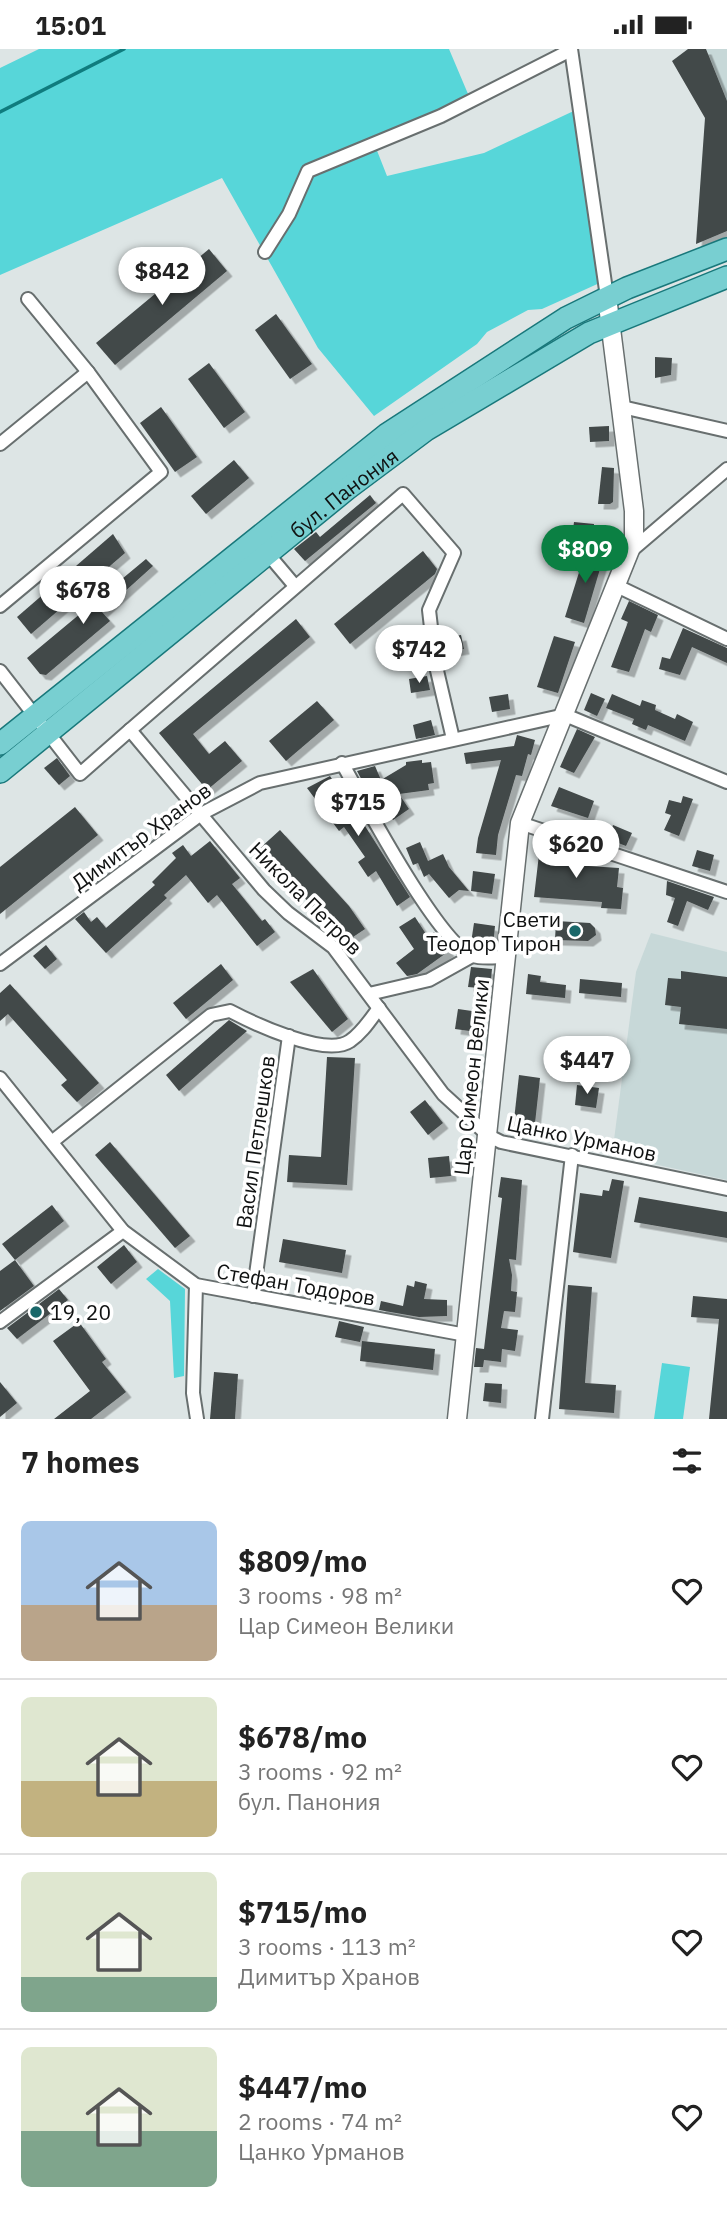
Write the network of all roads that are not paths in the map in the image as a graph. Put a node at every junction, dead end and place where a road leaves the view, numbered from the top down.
1 (571, 49) edge
2 (727, 249) edge
3 (265, 252) dead end
4 (727, 277) edge
5 (607, 297) junction
6 (28, 299) dead end
7 (611, 324) junction
8 (88, 372) junction
9 (622, 407) junction
10 (727, 431) edge
11 (0, 444) edge
12 (727, 469) edge
13 (631, 551) junction
14 (268, 554) junction
15 (295, 586) junction
16 (617, 586) junction
17 (0, 606) edge
18 (727, 639) edge
19 (0, 671) edge
20 (565, 715) junction
21 (43, 723) junction
22 (130, 730) junction
23 (453, 739) junction
24 (0, 744) edge
25 (342, 764) junction
26 (0, 772) edge
27 (727, 782) edge
28 (201, 814) junction
29 (520, 823) junction
30 (727, 892) edge
31 (472, 956) junction
32 (506, 957) junction
33 (0, 964) edge
34 (369, 994) junction
35 (379, 1008) junction
36 (289, 1036) junction
37 (0, 1077) edge
38 (443, 1094) joint
39 (489, 1136) junction
40 (53, 1141) junction
41 (572, 1155) junction
42 (727, 1189) edge
43 (123, 1231) junction
44 (196, 1285) junction
45 (253, 1296) junction
46 (0, 1322) edge
47 (466, 1335) junction
48 (197, 1419) edge
49 (457, 1419) edge
50 (542, 1419) edge

1 - 3 street
1 - 5 street
2 - 5 main road, бул. Панония
4 - 7 main road, бул. Панония
5 - 7 main road, Цар Симеон Велики
5 - 21 main road, бул. Панония
6 - 8 street
7 - 9 main road, Цар Симеон Велики
7 - 14 main road, бул. Панония
8 - 11 street
8 - 17 street
9 - 10 street
9 - 13 main road, Цар Симеон Велики
12 - 13 street, Цар Симеон Велики
13 - 16 main road, Цар Симеон Велики
14 - 15 street
14 - 21 main road, бул. Панония
15 - 22 street
15 - 23 street
16 - 18 street
16 - 20 main road, Цар Симеон Велики
19 - 21 street
20 - 23 street, Димитър Хранов
20 - 27 street
20 - 29 main road, Цар Симеон Велики
21 - 22 street
21 - 24 main road, бул. Панония
21 - 26 main road, бул. Панония
22 - 28 street, Никола Петров
23 - 25 street, Димитър Хранов
25 - 28 street, Димитър Хранов
25 - 31 street
28 - 33 street, Димитър Хранов
28 - 34 street, Никола Петров
29 - 30 street
29 - 32 main road, Цар Симеон Велики
31 - 32 street
31 - 34 street
32 - 39 main road, Цар Симеон Велики
34 - 35 street, Никола Петров
35 - 36 street
35 - 38 street, Никола Петров
36 - 40 street
36 - 45 street, Васил Петлешков
37 - 40 street, Стефан Тодоров
38 - 39 street, Цанко Урманов
39 - 41 street, Цанко Урманов
39 - 47 main road, Цар Симеон Велики
40 - 43 street, Стефан Тодоров
41 - 42 street, Цанко Урманов
41 - 50 street
43 - 44 street, Стефан Тодоров
43 - 46 street
44 - 45 street, Стефан Тодоров
44 - 48 street
45 - 47 street, Стефан Тодоров
47 - 49 main road, Цар Симеон Велики

